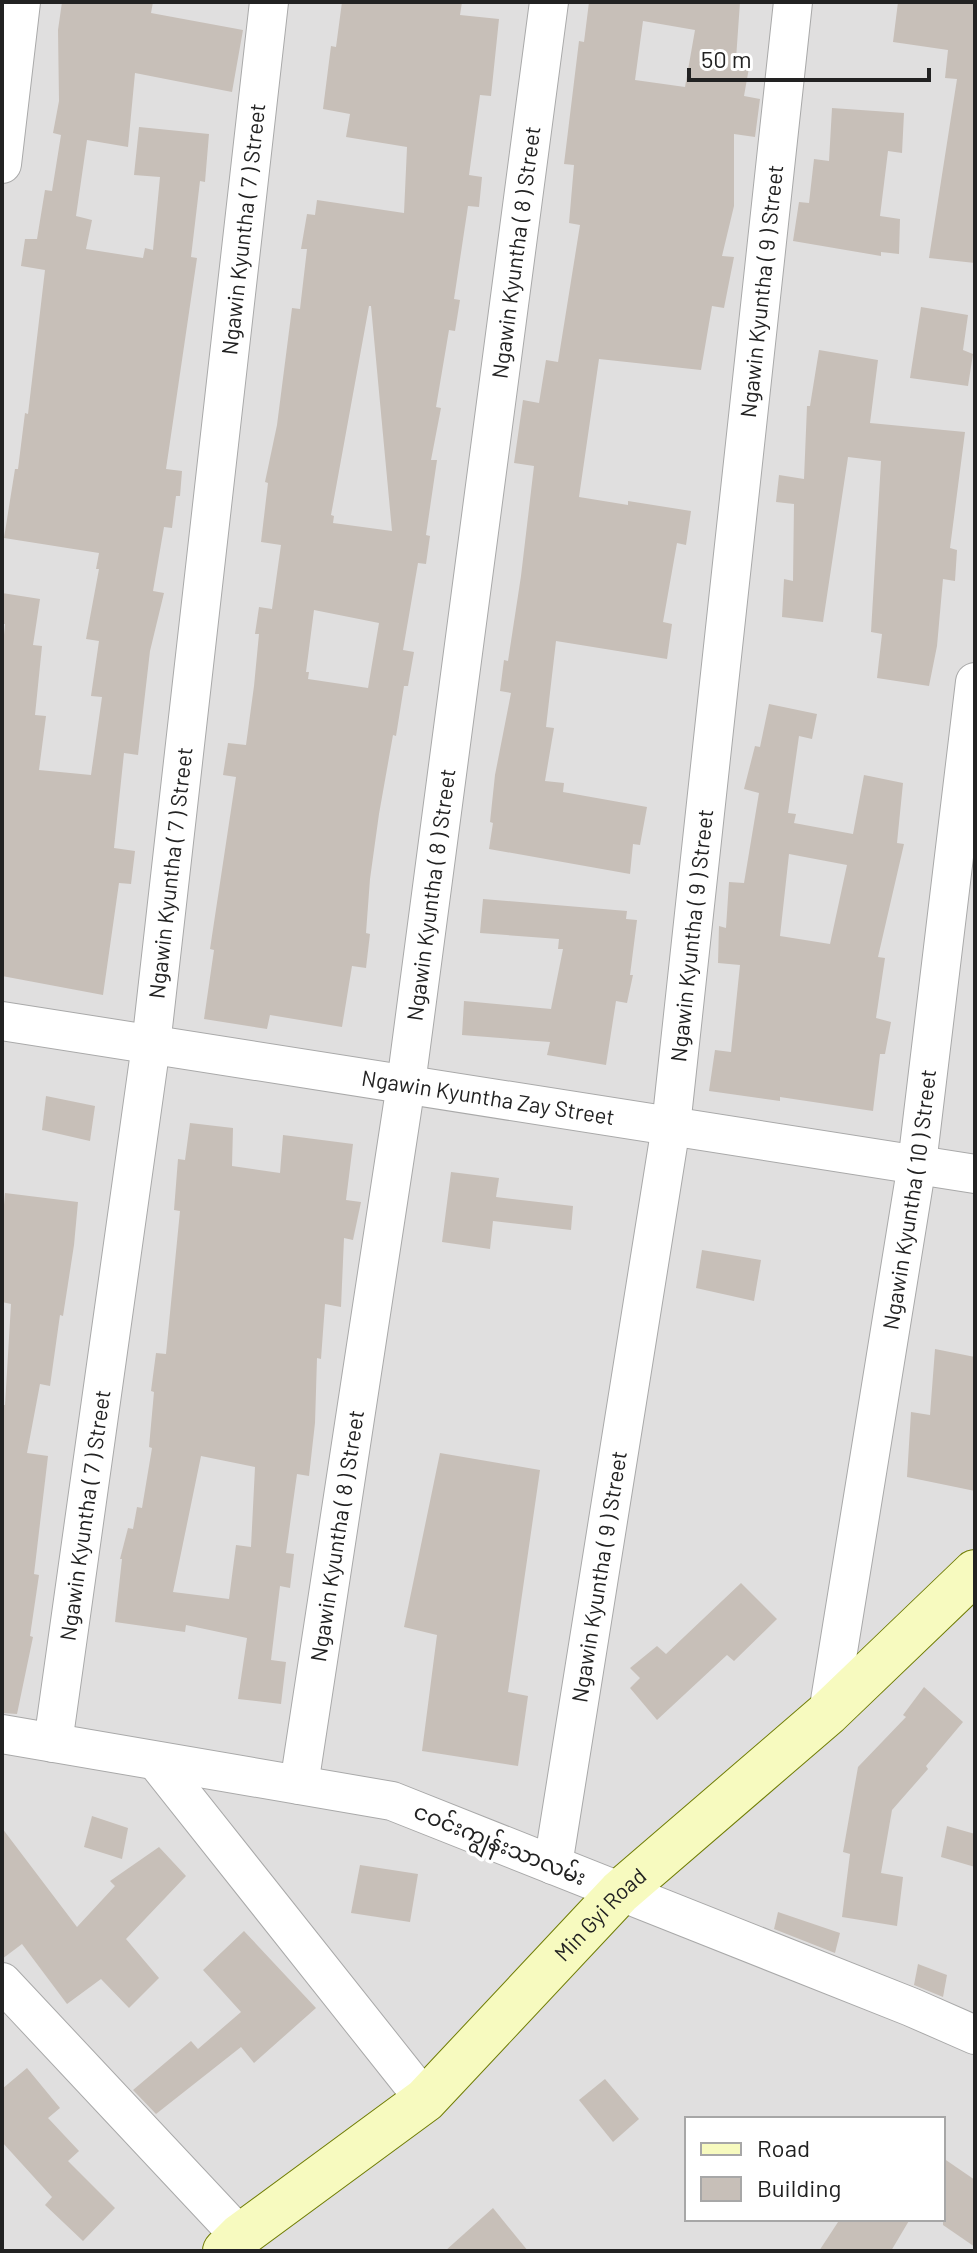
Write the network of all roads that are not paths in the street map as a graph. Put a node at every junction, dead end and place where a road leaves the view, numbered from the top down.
1 (21, 2) edge
2 (269, 2) edge
3 (549, 2) edge
4 (793, 2) edge
5 (2, 164) edge
6 (975, 682) edge
7 (2, 1021) edge
8 (151, 1045) junction
9 (406, 1084) junction
10 (671, 1126) junction
11 (917, 1164) junction
12 (975, 1174) edge
13 (975, 1572) edge
14 (828, 1713) junction
15 (2, 1734) edge
16 (53, 1743) junction
17 (156, 1761) junction
18 (299, 1785) junction
19 (553, 1865) junction
20 (620, 1892) junction
21 (2, 1982) edge
22 (975, 2035) edge
23 (425, 2100) junction
24 (233, 2243) edge

1 - 5 street
2 - 8 street, Ngawin Kyuntha ( 7 ) Street
3 - 9 street, Ngawin Kyuntha ( 8 ) Street
4 - 10 street, Ngawin Kyuntha ( 9 ) Street
6 - 11 street, Ngawin Kyuntha ( 10 ) Street
7 - 8 street, Ngawin Kyuntha Zay Street
8 - 9 street, Ngawin Kyuntha Zay Street
8 - 16 street, Ngawin Kyuntha ( 7 ) Street
9 - 10 street, Ngawin Kyuntha Zay Street
9 - 18 street, Ngawin Kyuntha ( 8 ) Street
10 - 11 street, Ngawin Kyuntha Zay Street
10 - 19 street, Ngawin Kyuntha ( 9 ) Street
11 - 12 street, Ngawin Kyuntha Zay Street
11 - 14 street, Ngawin Kyuntha ( 10 ) Street
13 - 14 main road, Min Gyi Road
14 - 20 main road, Min Gyi Road
15 - 16 street, ငဝင်းကျွန်းသာလမ်း
16 - 17 street, ငဝင်းကျွန်းသာလမ်း
17 - 18 street, ငဝင်းကျွန်းသာလမ်း
17 - 23 street
18 - 19 street, ငဝင်းကျွန်းသာလမ်း
19 - 20 street, ငဝင်းကျွန်းသာလမ်း
20 - 22 street, ငဝင်းကျွန်းသာလမ်း
20 - 23 main road, Min Gyi Road
21 - 24 street
23 - 24 main road, Min Gyi Road

